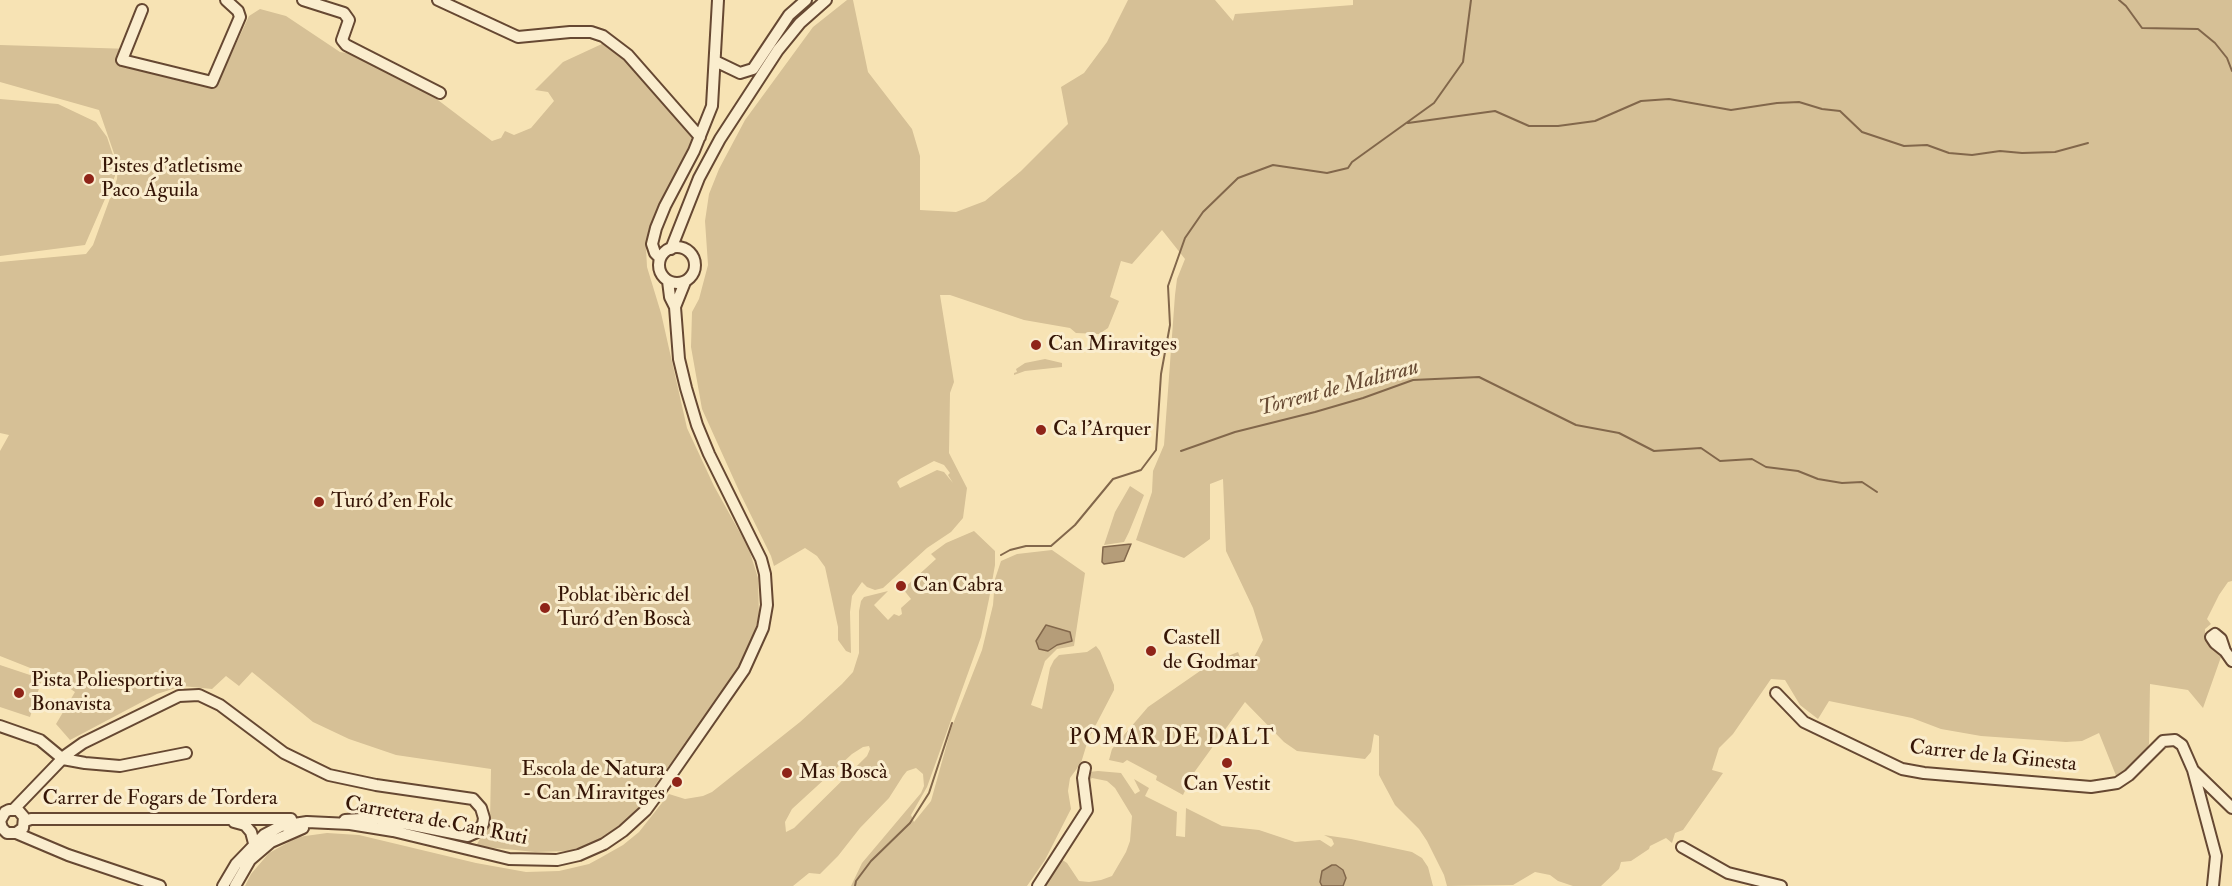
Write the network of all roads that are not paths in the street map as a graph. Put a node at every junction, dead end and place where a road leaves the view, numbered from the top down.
1 (226, 0) edge
2 (303, 0) edge
3 (438, 0) edge
4 (718, 0) edge
5 (806, 0) edge
6 (826, 0) edge
7 (454, 4) edge
8 (142, 10) dead end
9 (715, 60) junction
10 (440, 93) dead end
11 (700, 137) junction
12 (683, 219) junction
13 (686, 250) junction
14 (666, 252) junction
15 (668, 281) junction
16 (685, 282) junction
17 (675, 307) junction
18 (2225, 651) dead end
19 (2232, 661) edge
20 (1776, 693) dead end
21 (0, 726) edge
22 (186, 753) dead end
23 (63, 759) junction
24 (1085, 768) dead end
25 (2193, 770) junction
26 (2215, 791) junction
27 (2201, 799) junction
28 (2232, 808) edge
29 (14, 809) junction
30 (295, 819) joint
31 (0, 820) edge
32 (225, 820) junction
33 (25, 821) junction
34 (330, 822) junction
35 (16, 834) junction
36 (255, 843) junction
37 (1682, 847) dead end
38 (250, 860) junction
39 (235, 885) edge
40 (160, 886) edge
41 (223, 886) edge
42 (1038, 886) edge
43 (1781, 886) edge
44 (2213, 886) edge

1 - 8 street
2 - 10 street
3 - 7 street
4 - 9 street
5 - 9 street
6 - 12 street
7 - 11 street
9 - 11 street
11 - 14 street
12 - 13 street
12 - 14 street
13 - 14 street
13 - 16 street
14 - 15 street
15 - 16 street
15 - 17 street, Carretera de Can Ruti
16 - 17 street, Carretera de Can Ruti
17 - 34 street, Carretera de Can Ruti
18 - 19 street
20 - 25 street, Carrer de la Ginesta
21 - 23 street
22 - 23 street
23 - 29 street
23 - 34 street, Carretera de Can Ruti
24 - 42 street
25 - 26 street
25 - 27 street
26 - 27 street
26 - 28 street
27 - 44 street
29 - 31 street
29 - 33 street
30 - 32 street, Carrer de Fogars de Tordera
30 - 34 street, Carretera de Can Ruti
31 - 35 street
32 - 33 street, Carrer de Fogars de Tordera
32 - 36 street
33 - 35 street
34 - 36 street, Carretera de Can Ruti
34 - 38 street, Carretera de Can Ruti
35 - 40 street
36 - 38 street, Carretera de Can Ruti
36 - 41 street, Carretera de Can Ruti
37 - 43 street
38 - 39 street, Carretera de Can Ruti

